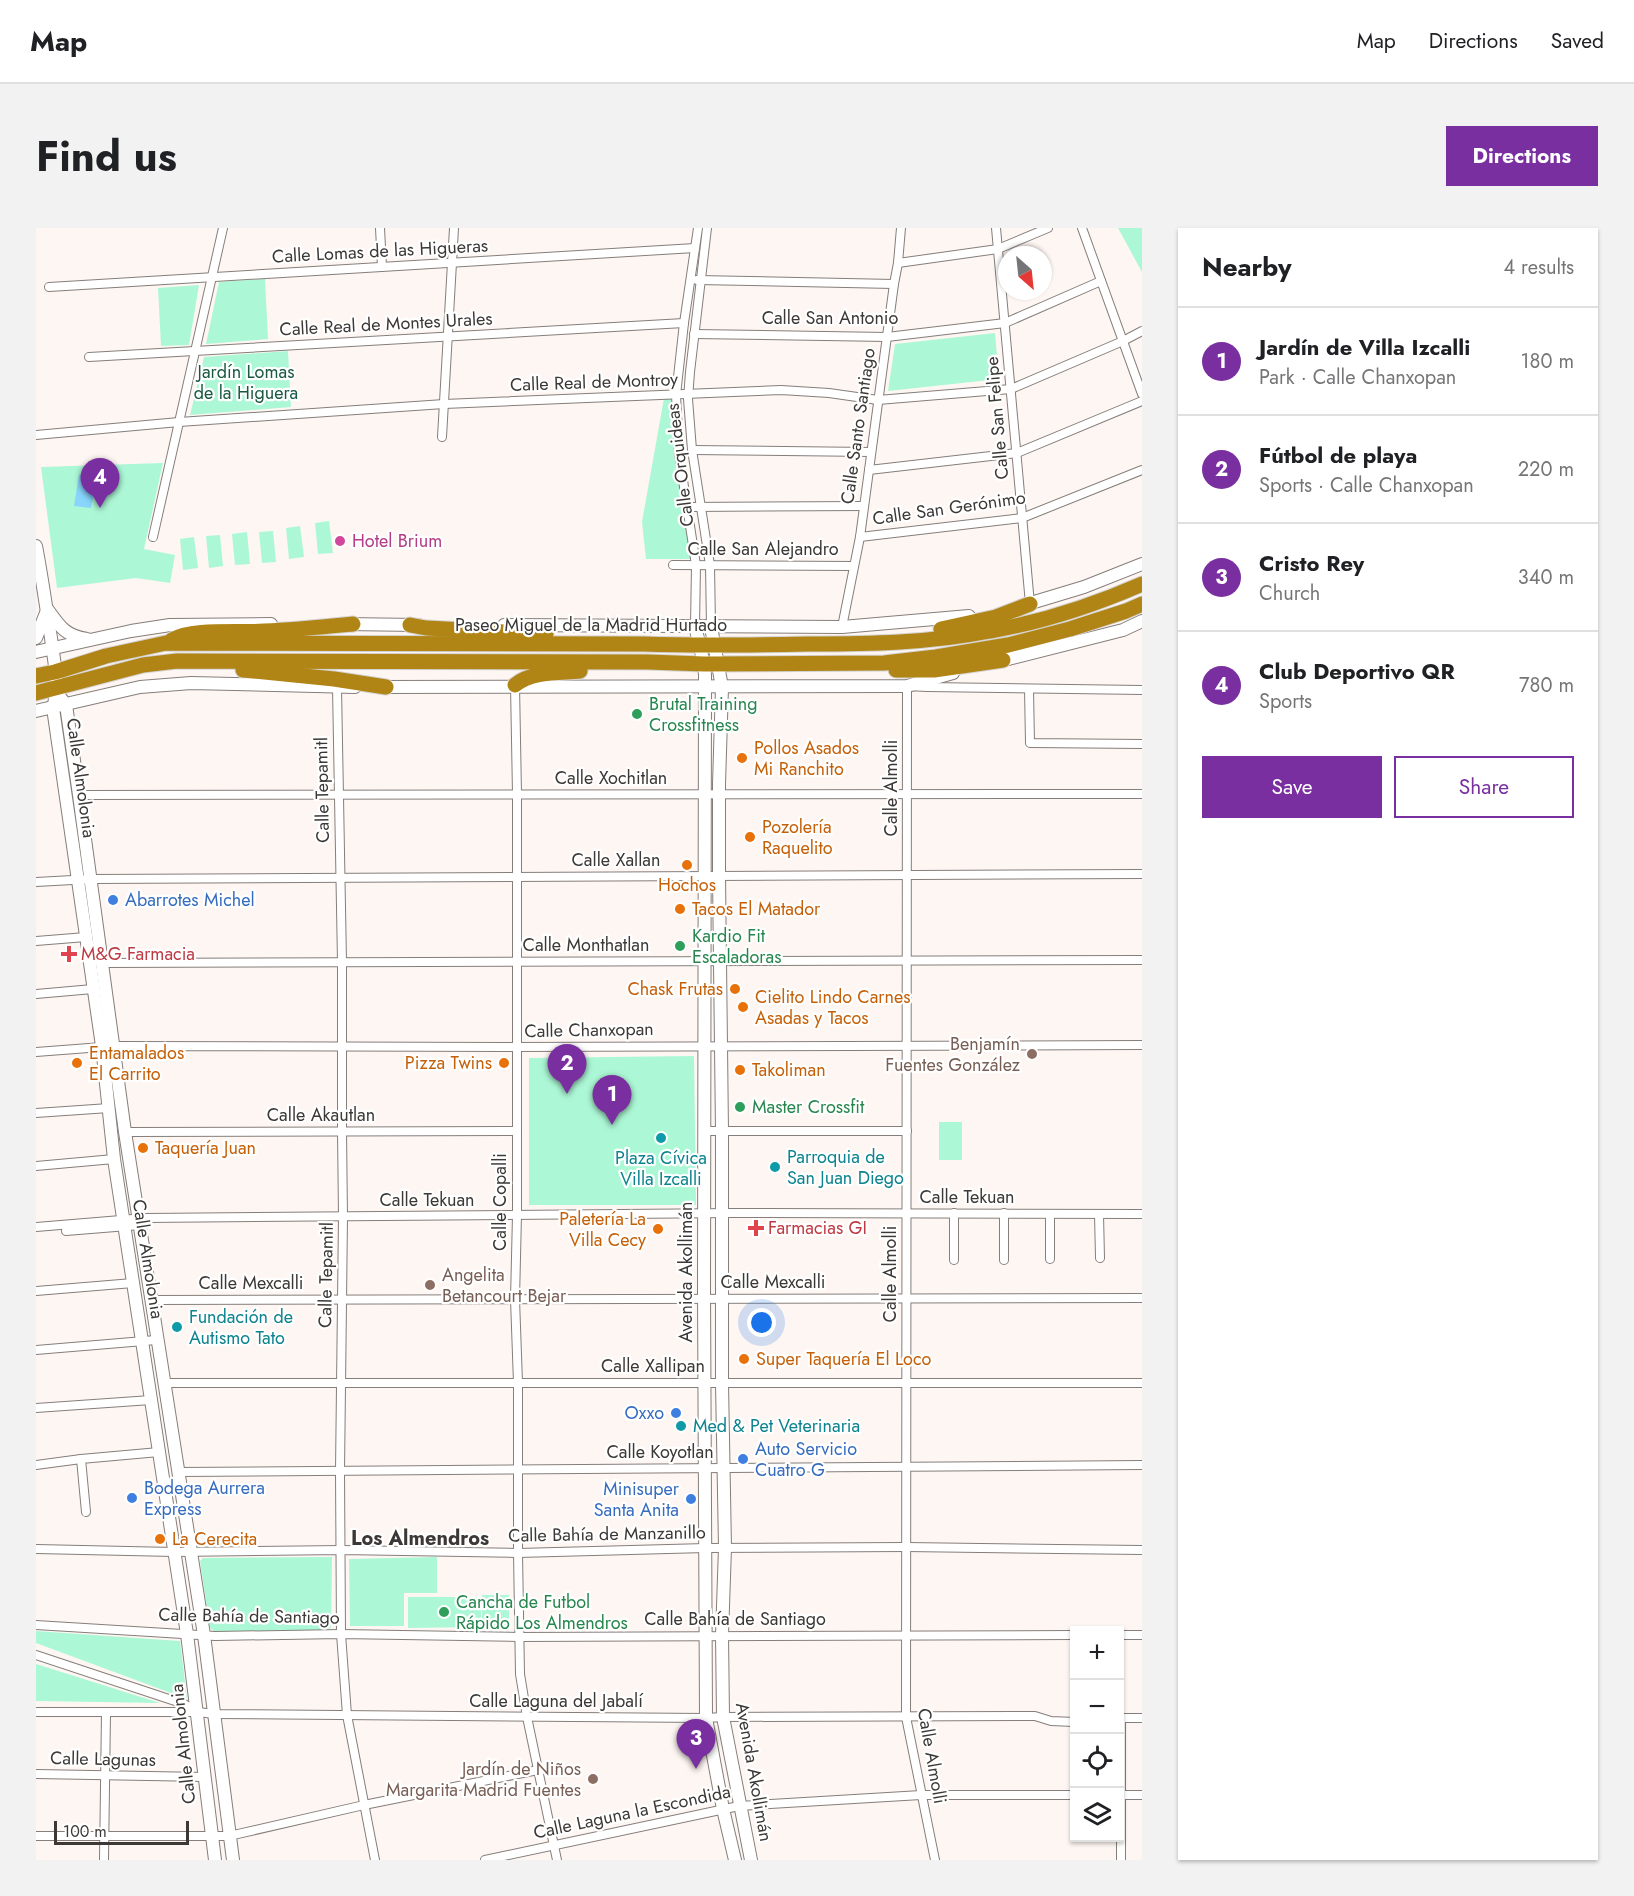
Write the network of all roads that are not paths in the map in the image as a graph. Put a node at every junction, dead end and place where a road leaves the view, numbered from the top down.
1 (223, 228) edge
2 (380, 228) edge
3 (454, 228) edge
4 (698, 228) edge
5 (707, 228) edge
6 (901, 228) edge
7 (996, 228) edge
8 (1048, 228) edge
9 (1082, 228) edge
10 (1005, 246) edge
11 (695, 248) junction
12 (998, 249) joint
13 (452, 263) junction
14 (898, 263) junction
15 (382, 267) junction
16 (212, 278) junction
17 (690, 280) junction
18 (701, 280) junction
19 (1101, 281) junction
20 (894, 284) junction
21 (49, 287) dead end
22 (1003, 300) edge
23 (684, 323) junction
24 (1005, 323) junction
25 (1142, 331) edge
26 (694, 334) junction
27 (448, 337) junction
28 (887, 337) junction
29 (1123, 341) junction
30 (195, 351) junction
31 (89, 357) dead end
32 (1011, 389) junction
33 (1142, 394) edge
34 (676, 395) junction
35 (688, 395) junction
36 (878, 400) junction
37 (1142, 401) edge
38 (444, 404) junction
39 (179, 422) junction
40 (36, 435) edge
41 (442, 437) dead end
42 (692, 450) junction
43 (871, 452) junction
44 (1017, 453) junction
45 (869, 470) junction
46 (1142, 470) edge
47 (864, 506) junction
48 (687, 507) junction
49 (700, 507) junction
50 (1022, 518) junction
51 (153, 537) dead end
52 (860, 537) junction
53 (36, 546) edge
54 (1142, 564) edge
55 (673, 565) dead end
56 (696, 565) junction
57 (710, 565) junction
58 (853, 566) junction
59 (1142, 584) edge
60 (1030, 604) junction
61 (1142, 604) edge
62 (47, 609) junction
63 (1142, 621) edge
64 (353, 624) junction
65 (410, 625) junction
66 (695, 626) junction
67 (711, 627) junction
68 (842, 627) junction
69 (36, 638) edge
70 (91, 640) junction
71 (166, 643) junction
72 (644, 644) junction
73 (882, 644) junction
74 (699, 646) junction
75 (716, 646) junction
76 (52, 649) junction
77 (36, 652) edge
78 (1003, 660) junction
79 (177, 661) junction
80 (646, 662) junction
81 (819, 663) junction
82 (712, 664) junction
83 (55, 672) junction
84 (36, 676) edge
85 (515, 686) junction
86 (704, 686) junction
87 (907, 686) junction
88 (337, 687) junction
89 (386, 687) junction
90 (723, 687) junction
91 (1029, 689) junction
92 (1142, 690) edge
93 (57, 691) junction
94 (36, 693) edge
95 (59, 707) junction
96 (36, 711) edge
97 (1142, 744) edge
98 (338, 794) junction
99 (518, 794) junction
100 (704, 794) junction
101 (720, 794) junction
102 (907, 794) junction
103 (1142, 794) edge
104 (79, 795) junction
105 (1142, 874) edge
106 (907, 875) junction
107 (704, 876) junction
108 (719, 876) junction
109 (517, 877) junction
110 (340, 878) junction
111 (78, 879) junction
112 (91, 879) junction
113 (36, 882) edge
114 (86, 937) junction
115 (36, 941) edge
116 (1142, 960) edge
117 (704, 961) junction
118 (720, 961) junction
119 (907, 961) junction
120 (342, 962) junction
121 (517, 962) junction
122 (103, 963) junction
123 (93, 989) junction
124 (36, 994) edge
125 (704, 1045) junction
126 (907, 1045) junction
127 (1142, 1045) edge
128 (108, 1046) junction
129 (342, 1046) junction
130 (720, 1046) junction
131 (516, 1047) junction
132 (36, 1052) edge
133 (109, 1108) junction
134 (36, 1113) edge
135 (342, 1131) junction
136 (516, 1131) junction
137 (704, 1131) junction
138 (722, 1131) junction
139 (907, 1131) junction
140 (125, 1132) junction
141 (114, 1159) junction
142 (36, 1166) edge
143 (907, 1213) junction
144 (954, 1213) junction
145 (703, 1214) junction
146 (722, 1214) junction
147 (1004, 1214) junction
148 (1050, 1214) junction
149 (1100, 1214) junction
150 (1142, 1214) edge
151 (517, 1215) junction
152 (343, 1217) junction
153 (139, 1222) junction
154 (125, 1223) junction
155 (36, 1227) edge
156 (36, 1233) edge
157 (1100, 1258) dead end
158 (1050, 1259) dead end
159 (954, 1260) dead end
160 (1004, 1260) dead end
161 (132, 1283) junction
162 (36, 1291) edge
163 (906, 1298) junction
164 (1142, 1298) edge
165 (342, 1299) junction
166 (515, 1299) junction
167 (704, 1299) junction
168 (721, 1299) junction
169 (151, 1300) junction
170 (156, 1340) junction
171 (142, 1341) junction
172 (36, 1350) edge
173 (165, 1383) junction
174 (342, 1383) junction
175 (519, 1383) junction
176 (704, 1383) junction
177 (722, 1383) junction
178 (906, 1383) junction
179 (1142, 1383) edge
180 (151, 1400) junction
181 (36, 1408) edge
182 (159, 1452) junction
183 (81, 1459) junction
184 (36, 1465) edge
185 (1142, 1465) edge
186 (906, 1467) junction
187 (723, 1468) junction
188 (704, 1469) junction
189 (518, 1470) junction
190 (340, 1471) junction
191 (178, 1472) junction
192 (86, 1512) dead end
193 (906, 1547) junction
194 (706, 1548) junction
195 (725, 1548) junction
196 (36, 1549) edge
197 (342, 1550) junction
198 (1142, 1550) edge
199 (174, 1552) junction
200 (190, 1552) junction
201 (518, 1553) junction
202 (36, 1625) edge
203 (188, 1634) junction
204 (341, 1634) junction
205 (906, 1634) junction
206 (204, 1635) junction
207 (705, 1635) junction
208 (722, 1635) junction
209 (1070, 1635) edge
210 (1124, 1635) edge
211 (1142, 1635) edge
212 (519, 1637) junction
213 (36, 1655) edge
214 (36, 1712) edge
215 (198, 1712) junction
216 (106, 1713) junction
217 (214, 1714) junction
218 (347, 1715) junction
219 (527, 1717) junction
220 (723, 1717) junction
221 (906, 1717) junction
222 (706, 1718) junction
223 (1124, 1718) edge
224 (1142, 1718) edge
225 (1070, 1722) edge
226 (1120, 1734) edge
227 (538, 1770) junction
228 (36, 1774) edge
229 (105, 1775) junction
230 (205, 1777) junction
231 (1120, 1788) edge
232 (921, 1795) junction
233 (1070, 1795) edge
234 (1124, 1795) edge
235 (1142, 1795) edge
236 (364, 1805) junction
237 (739, 1806) junction
238 (723, 1809) junction
239 (36, 1836) edge
240 (104, 1836) junction
241 (229, 1836) junction
242 (211, 1837) junction
243 (1121, 1842) edge
244 (554, 1845) junction
245 (104, 1860) edge
246 (215, 1860) edge
247 (233, 1860) edge
248 (375, 1860) edge
249 (485, 1860) edge
250 (557, 1860) edge
251 (735, 1860) edge
252 (751, 1860) edge
253 (935, 1860) edge
254 (1121, 1860) edge

1 - 16 street
2 - 15 street
3 - 13 street
4 - 11 street, Calle Orquideas
5 - 18 street, Calle Orquideas
6 - 14 street, Calle Santo Santiago
7 - 12 street, Calle San Felipe
8 - 10 street
9 - 19 street
11 - 13 street, Calle Lomas de las Higueras
11 - 17 street, Calle Orquideas
12 - 14 street
13 - 15 street, Calle Lomas de las Higueras
13 - 27 street
14 - 20 street, Calle Santo Santiago
15 - 16 street, Calle Lomas de las Higueras
16 - 21 street, Calle Lomas de las Higueras
16 - 30 street
17 - 18 street
17 - 23 street, Calle Orquideas
18 - 20 street
18 - 26 street, Calle Orquideas
19 - 24 street, Calle San Antonio
19 - 29 street
20 - 28 street, Calle Santo Santiago
22 - 24 street, Calle San Felipe
23 - 27 street, Calle Real de Montes Urales
23 - 34 street, Calle Orquideas
24 - 28 street, Calle San Antonio
24 - 32 street, Calle San Felipe
25 - 29 street, Calle Real de Montroy
26 - 28 street, Calle San Antonio
26 - 35 street, Calle Orquideas
27 - 30 street, Calle Real de Montes Urales
27 - 38 street
28 - 36 street, Calle Santo Santiago
29 - 32 street, Calle Real de Montroy
29 - 33 street
30 - 31 street, Calle Real de Montes Urales
30 - 39 street
32 - 36 street, Calle Real de Montroy
32 - 44 street, Calle San Felipe
34 - 35 street, Calle Real de Montroy
34 - 38 street, Calle Real de Montroy
34 - 48 street, Calle Orquideas
35 - 36 street, Calle Real de Montroy
35 - 42 street, Calle Orquideas
36 - 43 street, Calle Santo Santiago
37 - 44 street
38 - 39 street, Calle Real de Montroy
38 - 41 street
39 - 40 street, Calle Real de Montroy
39 - 51 street
42 - 43 street
42 - 49 street, Calle Orquideas
43 - 45 street, Calle Santo Santiago
44 - 45 street
44 - 50 street, Calle San Felipe
45 - 47 street, Calle Santo Santiago
46 - 50 street, Calle San Gerónimo
47 - 49 street
47 - 52 street, Calle Santo Santiago
48 - 49 street
48 - 56 street, Calle Orquideas
49 - 57 street, Calle Orquideas
50 - 52 street, Calle San Gerónimo
50 - 60 street, Calle San Felipe
52 - 58 street, Calle Santo Santiago
53 - 62 street
54 - 60 street
55 - 56 street, Calle San Alejandro
56 - 57 street, Calle San Alejandro
56 - 66 street, Calle Orquideas
57 - 58 street, Calle San Alejandro
57 - 67 street, Calle Orquideas
58 - 68 street, Calle Santo Santiago
59 - 73 highway, Paseo Miguel de la Madrid Hurtado
60 - 68 street
60 - 73 highway
61 - 81 highway, Paseo Miguel de la Madrid Hurtado
62 - 69 street
62 - 70 street
62 - 76 street
63 - 78 street
64 - 65 street
64 - 70 street
64 - 71 highway
65 - 66 street
65 - 72 highway
66 - 67 street
66 - 74 street, Avenida Akollimán
67 - 68 street
67 - 75 street, Avenida Akollimán
70 - 76 street
71 - 72 highway, Paseo Miguel de la Madrid Hurtado
71 - 83 highway, Paseo Miguel de la Madrid Hurtado
72 - 74 highway, Paseo Miguel de la Madrid Hurtado
73 - 75 highway, Paseo Miguel de la Madrid Hurtado
74 - 75 highway, Paseo Miguel de la Madrid Hurtado
74 - 82 street, Avenida Akollimán
75 - 82 street, Avenida Akollimán
76 - 77 street
76 - 83 street
78 - 81 highway
78 - 87 street
79 - 80 highway, Paseo Miguel de la Madrid Hurtado
79 - 89 highway
79 - 93 highway, Paseo Miguel de la Madrid Hurtado
80 - 82 highway, Paseo Miguel de la Madrid Hurtado
80 - 85 highway
81 - 82 highway, Paseo Miguel de la Madrid Hurtado
82 - 86 street, Avenida Akollimán
82 - 90 street, Avenida Akollimán
83 - 84 highway, Paseo Miguel de la Madrid Hurtado
83 - 93 street
85 - 86 street
85 - 89 street
85 - 99 street, Calle Copalli
86 - 90 street
86 - 100 street, Avenida Akollimán
87 - 90 street
87 - 91 street
87 - 102 street, Calle Almolli
88 - 89 street
88 - 95 street
88 - 98 street, Calle Tepamitl
90 - 101 street, Avenida Akollimán
91 - 92 street
91 - 97 street
93 - 94 highway, Paseo Miguel de la Madrid Hurtado
93 - 95 street, Calle Almolonia
95 - 96 street
95 - 104 street, Calle Almolonia
95 - 111 street, Calle Almolonia
98 - 99 street, Calle Xochitlan
98 - 104 street, Calle Xochitlan
98 - 110 street, Calle Tepamitl
99 - 100 street, Calle Xochitlan
99 - 109 street, Calle Copalli
100 - 101 street, Calle Xochitlan
100 - 107 street, Avenida Akollimán
101 - 102 street, Calle Xochitlan
101 - 108 street, Avenida Akollimán
102 - 103 street, Calle Xochitlan
102 - 106 street, Calle Almolli
104 - 112 street, Calle Almolonia
105 - 106 street, Calle Xallan
106 - 108 street, Calle Xallan
106 - 119 street, Calle Almolli
107 - 108 street, Calle Xallan
107 - 109 street, Calle Xallan
107 - 117 street, Avenida Akollimán
108 - 118 street, Avenida Akollimán
109 - 110 street, Calle Xallan
109 - 121 street, Calle Copalli
110 - 112 street, Calle Xallan
110 - 120 street, Calle Tepamitl
111 - 112 street, Calle Xallan
111 - 113 street
111 - 114 street, Calle Almolonia
112 - 122 street, Calle Almolonia
114 - 115 street
114 - 123 street, Calle Almolonia
116 - 119 street, Calle Monthatlan
117 - 118 street, Calle Monthatlan
117 - 121 street, Calle Monthatlan
117 - 125 street, Avenida Akollimán
118 - 119 street, Calle Monthatlan
118 - 130 street, Avenida Akollimán
119 - 126 street, Calle Almolli
120 - 121 street, Calle Monthatlan
120 - 122 street, Calle Monthatlan
120 - 129 street, Calle Tepamitl
121 - 131 street, Calle Copalli
122 - 128 street, Calle Almolonia
123 - 124 street
123 - 128 street, Calle Almolonia
125 - 130 street, Calle Chanxopan
125 - 131 street, Calle Chanxopan
125 - 137 street, Avenida Akollimán
126 - 127 street, Calle Chanxopan
126 - 130 street, Calle Chanxopan
126 - 139 street, Calle Almolli
128 - 129 street, Calle Chanxopan
128 - 132 street, Calle Chanxopan
128 - 133 street, Calle Almolonia
128 - 140 street, Calle Almolonia
129 - 131 street, Calle Chanxopan
129 - 135 street, Calle Tepamitl
130 - 138 street, Avenida Akollimán
131 - 136 street, Calle Copalli
133 - 134 street
133 - 141 street, Calle Almolonia
135 - 136 street, Calle Akautlan
135 - 140 street, Calle Akautlan
135 - 152 street, Calle Tepamitl
136 - 151 street, Calle Copalli
137 - 138 street
137 - 145 street, Avenida Akollimán
138 - 139 street
138 - 146 street, Avenida Akollimán
139 - 143 street, Calle Almolli
140 - 153 street, Calle Almolonia
141 - 142 street
141 - 154 street, Calle Almolonia
143 - 144 street, Calle Tekuan
143 - 146 street, Calle Tekuan
143 - 163 street, Calle Almolli
144 - 147 street, Calle Tekuan
144 - 159 street
145 - 146 street, Calle Tekuan
145 - 151 street, Calle Tekuan
145 - 167 street, Avenida Akollimán
146 - 168 street, Avenida Akollimán
147 - 148 street, Calle Tekuan
147 - 160 street
148 - 149 street, Calle Tekuan
148 - 158 street
149 - 150 street, Calle Tekuan
149 - 157 street
151 - 152 street, Calle Tekuan
151 - 166 street, Calle Copalli
152 - 153 street, Calle Tekuan
152 - 165 street, Calle Tepamitl
153 - 154 street, Calle Tekuan
153 - 169 street, Calle Almolonia
154 - 155 street, Calle Tekuan
154 - 156 street, Calle Tekuan
154 - 161 street, Calle Almolonia
161 - 162 street
161 - 171 street, Calle Almolonia
163 - 164 street, Calle Mexcalli
163 - 168 street, Calle Mexcalli
163 - 178 street, Calle Almolli
165 - 166 street, Calle Mexcalli
165 - 169 street, Calle Mexcalli
165 - 174 street, Calle Tepamitl
166 - 167 street, Calle Mexcalli
166 - 175 street, Calle Copalli
167 - 168 street, Calle Mexcalli
167 - 176 street, Avenida Akollimán
168 - 177 street, Avenida Akollimán
169 - 170 street, Calle Almolonia
170 - 171 street
170 - 173 street, Calle Almolonia
171 - 172 street
171 - 180 street, Calle Almolonia
173 - 174 street, Calle Xallipan
173 - 191 street, Calle Almolonia
174 - 175 street, Calle Xallipan
174 - 190 street, Calle Tepamitl
175 - 176 street, Calle Xallipan
175 - 189 street, Calle Copalli
176 - 177 street, Calle Xallipan
176 - 188 street, Avenida Akollimán
177 - 178 street, Calle Xallipan
177 - 187 street, Avenida Akollimán
178 - 179 street, Calle Xallipan
178 - 186 street, Calle Almolli
180 - 181 street
180 - 182 street, Calle Almolonia
182 - 183 street
182 - 199 street, Calle Almolonia
183 - 184 street
183 - 192 street
185 - 186 street, Calle Koyotlan
186 - 187 street, Calle Koyotlan
186 - 193 street, Calle Almolli
187 - 188 street, Calle Koyotlan
187 - 195 street, Avenida Akollimán
188 - 189 street, Calle Koyotlan
188 - 194 street, Avenida Akollimán
189 - 190 street, Calle Koyotlan
189 - 201 street, Calle Copalli
190 - 191 street, Calle Koyotlan
190 - 197 street, Calle Tepamitl
191 - 200 street, Calle Almolonia
193 - 195 street, Calle Bahía de Manzanillo
193 - 198 street, Calle Bahía de Manzanillo
193 - 205 street, Calle Almolli
194 - 195 street, Calle Bahía de Manzanillo
194 - 201 street, Calle Bahía de Manzanillo
194 - 207 street, Avenida Akollimán
195 - 208 street, Avenida Akollimán
196 - 199 street, Calle Bahía de Manzanillo
197 - 200 street, Calle Bahía de Manzanillo
197 - 201 street, Calle Bahía de Manzanillo
197 - 204 street, Calle Tepamitl
199 - 200 street, Calle Bahía de Manzanillo
199 - 203 street, Calle Almolonia
200 - 206 street, Calle Almolonia
201 - 212 street, Calle Copalli
202 - 203 street, Calle Bahía de Santiago
203 - 206 street, Calle Bahía de Santiago
203 - 215 street, Calle Almolonia
204 - 206 street, Calle Bahía de Santiago
204 - 212 street, Calle Bahía de Santiago
204 - 218 street, Calle Tepamitl
205 - 208 street, Calle Bahía de Santiago
205 - 209 street, Calle Bahía de Santiago
205 - 221 street, Calle Almolli
206 - 217 street, Calle Almolonia
207 - 208 street, Calle Bahía de Santiago
207 - 212 street, Calle Bahía de Santiago
207 - 222 street, Avenida Akollimán
208 - 220 street, Avenida Akollimán
210 - 211 street
212 - 219 street, Calle Copalli
213 - 215 street
214 - 216 street, Calle Laguna del Jabalí
215 - 216 street, Calle Laguna del Jabalí
215 - 217 street, Calle Laguna del Jabalí
215 - 230 street, Calle Almolonia
216 - 229 street
217 - 218 street, Calle Laguna del Jabalí
217 - 241 street, Calle Almolonia
218 - 219 street, Calle Laguna del Jabalí
218 - 236 street, Calle Tepamitl
219 - 222 street, Calle Laguna del Jabalí
219 - 227 street, Calle Copalli
220 - 221 street, Calle Laguna del Jabalí
220 - 222 street, Calle Laguna del Jabalí
220 - 237 street, Avenida Akollimán
221 - 225 street, Calle Laguna del Jabalí
221 - 232 street, Calle Almolli
222 - 238 street, Avenida Akollimán
223 - 224 street
226 - 231 street
227 - 236 street
227 - 244 street, Calle Copalli
228 - 229 street, Calle Lagunas
229 - 230 street, Calle Lagunas
229 - 240 street
230 - 242 street, Calle Almolonia
232 - 233 street, Calle Laguna la Escondida
232 - 237 street, Calle Laguna la Escondida
232 - 253 street, Calle Almolli
234 - 235 street
236 - 241 street
236 - 248 street, Calle Tepamitl
237 - 238 street, Calle Laguna la Escondida
237 - 252 street, Avenida Akollimán
238 - 244 street, Calle Laguna la Escondida
238 - 251 street, Avenida Akollimán
239 - 240 street
240 - 242 street
240 - 245 street
241 - 242 street
241 - 247 street, Calle Almolonia
242 - 246 street, Calle Almolonia
243 - 254 street
244 - 249 street, Calle Laguna la Escondida
244 - 250 street, Calle Copalli

